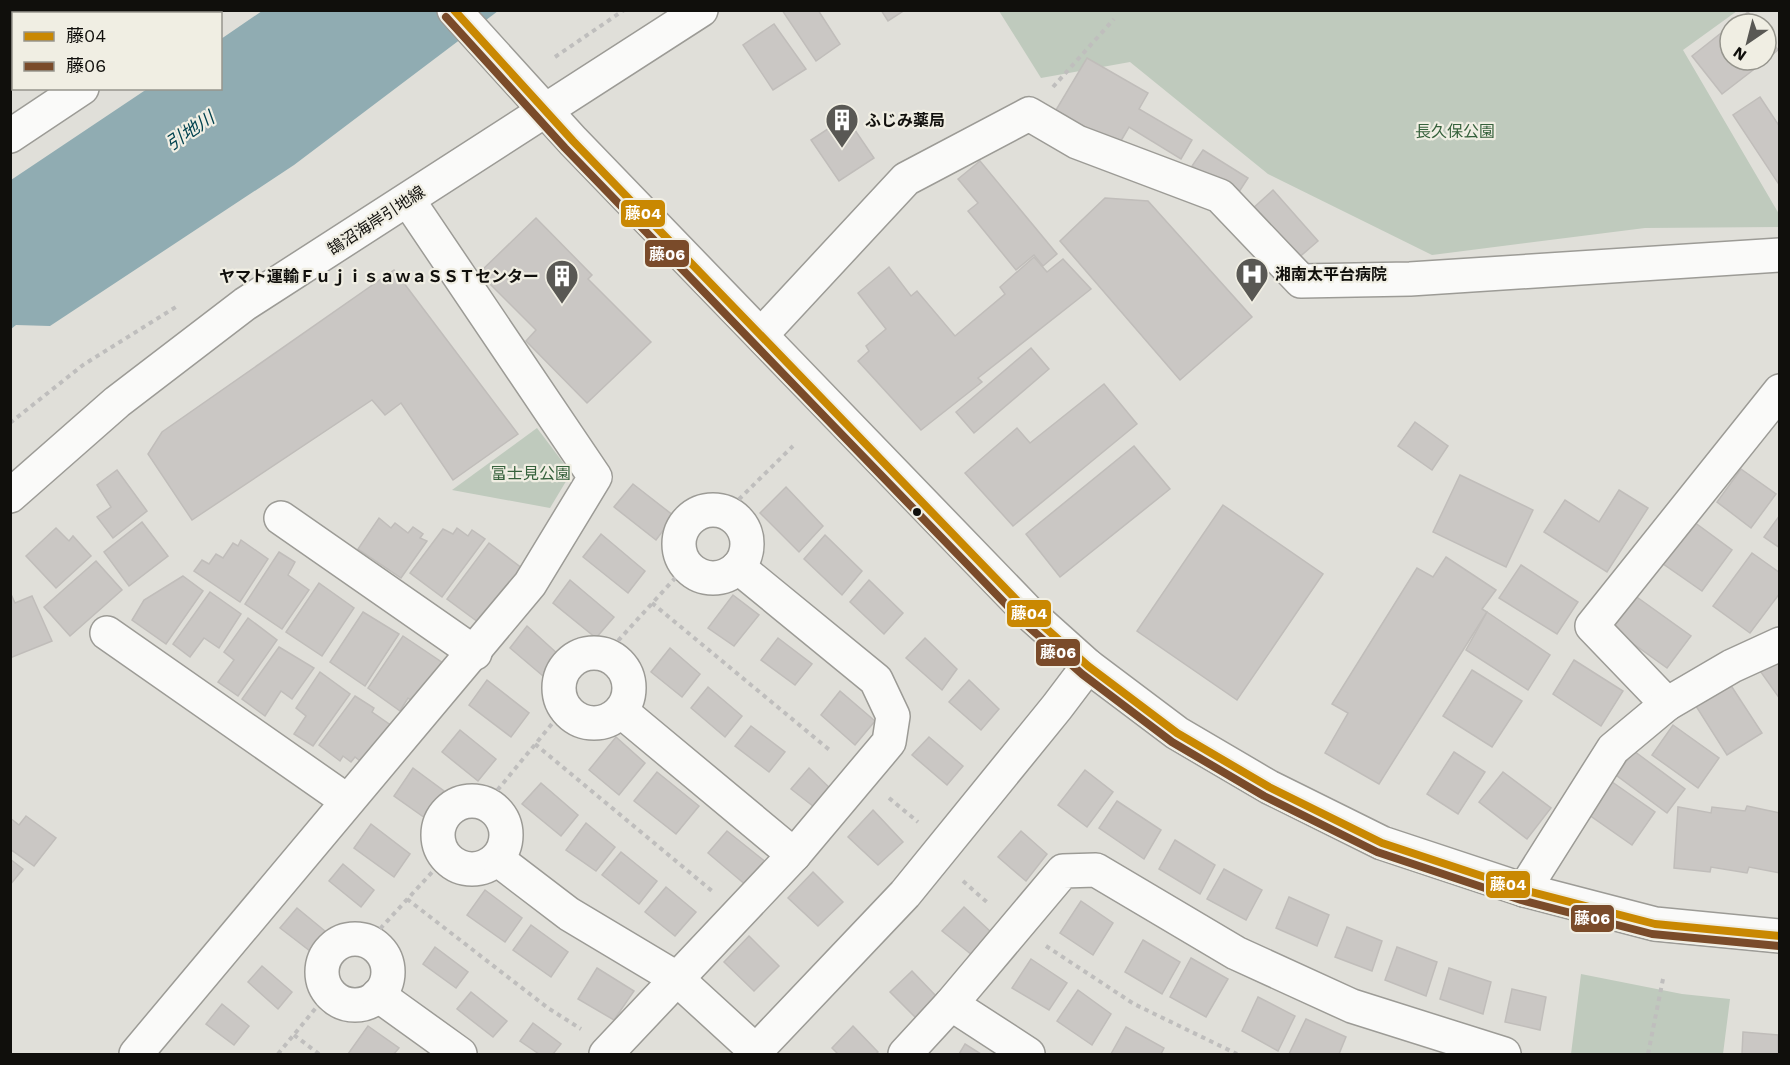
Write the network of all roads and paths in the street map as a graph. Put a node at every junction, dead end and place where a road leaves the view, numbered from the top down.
1 (454, 10) edge
2 (624, 10) edge
3 (700, 10) edge
4 (1114, 19) dead end
5 (555, 57) dead end
6 (79, 90) edge
7 (546, 111) junction
8 (1029, 114) junction
9 (10, 136) edge
10 (408, 200) junction
11 (1779, 255) edge
12 (761, 335) junction
13 (1779, 391) edge
14 (793, 446) dead end
15 (10, 496) edge
16 (726, 512) junction
17 (280, 518) dead end
18 (687, 565) junction
19 (738, 567) junction
20 (652, 603) junction
21 (107, 633) dead end
22 (1779, 644) edge
23 (475, 653) junction
24 (606, 654) junction
25 (1088, 666) junction
26 (1667, 704) junction
27 (565, 708) junction
28 (621, 711) junction
29 (535, 744) junction
30 (861, 776) junction
31 (346, 800) junction
32 (486, 804) junction
33 (923, 826) dead end
34 (795, 855) junction
35 (446, 857) junction
36 (497, 859) junction
37 (958, 877) dead end
38 (1524, 891) junction
39 (407, 899) junction
40 (740, 914) junction
41 (1017, 927) junction
42 (1779, 936) edge
43 (368, 942) junction
44 (676, 978) junction
45 (1663, 979) dead end
46 (329, 992) junction
47 (378, 995) junction
48 (951, 1004) junction
49 (294, 1035) junction
50 (1444, 1046) edge
51 (608, 1051) edge
52 (136, 1054) edge
53 (279, 1054) edge
54 (319, 1054) edge
55 (460, 1054) edge
56 (756, 1054) edge
57 (904, 1054) edge
58 (1028, 1054) edge
59 (1237, 1054) edge
60 (1504, 1054) edge
61 (1648, 1054) edge

1 - 7 street
2 - 5 path
3 - 7 street, 鵠沼海岸引地線
4 - 8 path
6 - 9 street
7 - 10 street, 鵠沼海岸引地線
7 - 12 street
8 - 11 street
8 - 12 street
10 - 15 street, 鵠沼海岸引地線
10 - 23 street
12 - 25 street
13 - 26 street
14 - 16 path
16 - 18 street
16 - 19 street
17 - 23 street
18 - 19 street
18 - 20 path
19 - 30 street
20 - 24 path
20 - 30 path
21 - 31 street
22 - 26 street
23 - 31 street
24 - 27 street
24 - 28 street
25 - 38 street
25 - 56 street
26 - 38 street
27 - 28 street
27 - 29 path
28 - 34 street
29 - 32 path
29 - 40 path
30 - 33 path
30 - 34 street
31 - 52 street
32 - 35 street
32 - 36 street
34 - 40 street
35 - 36 street
35 - 39 path
36 - 44 street
37 - 41 path
38 - 42 street
39 - 43 path
39 - 51 path
40 - 44 street
41 - 48 street
41 - 50 street
41 - 59 path
43 - 46 street
43 - 47 street
44 - 51 street
44 - 56 street
45 - 61 path
46 - 47 street
46 - 49 path
47 - 55 street
48 - 57 street
48 - 58 street
49 - 53 path
49 - 54 path
50 - 60 street

